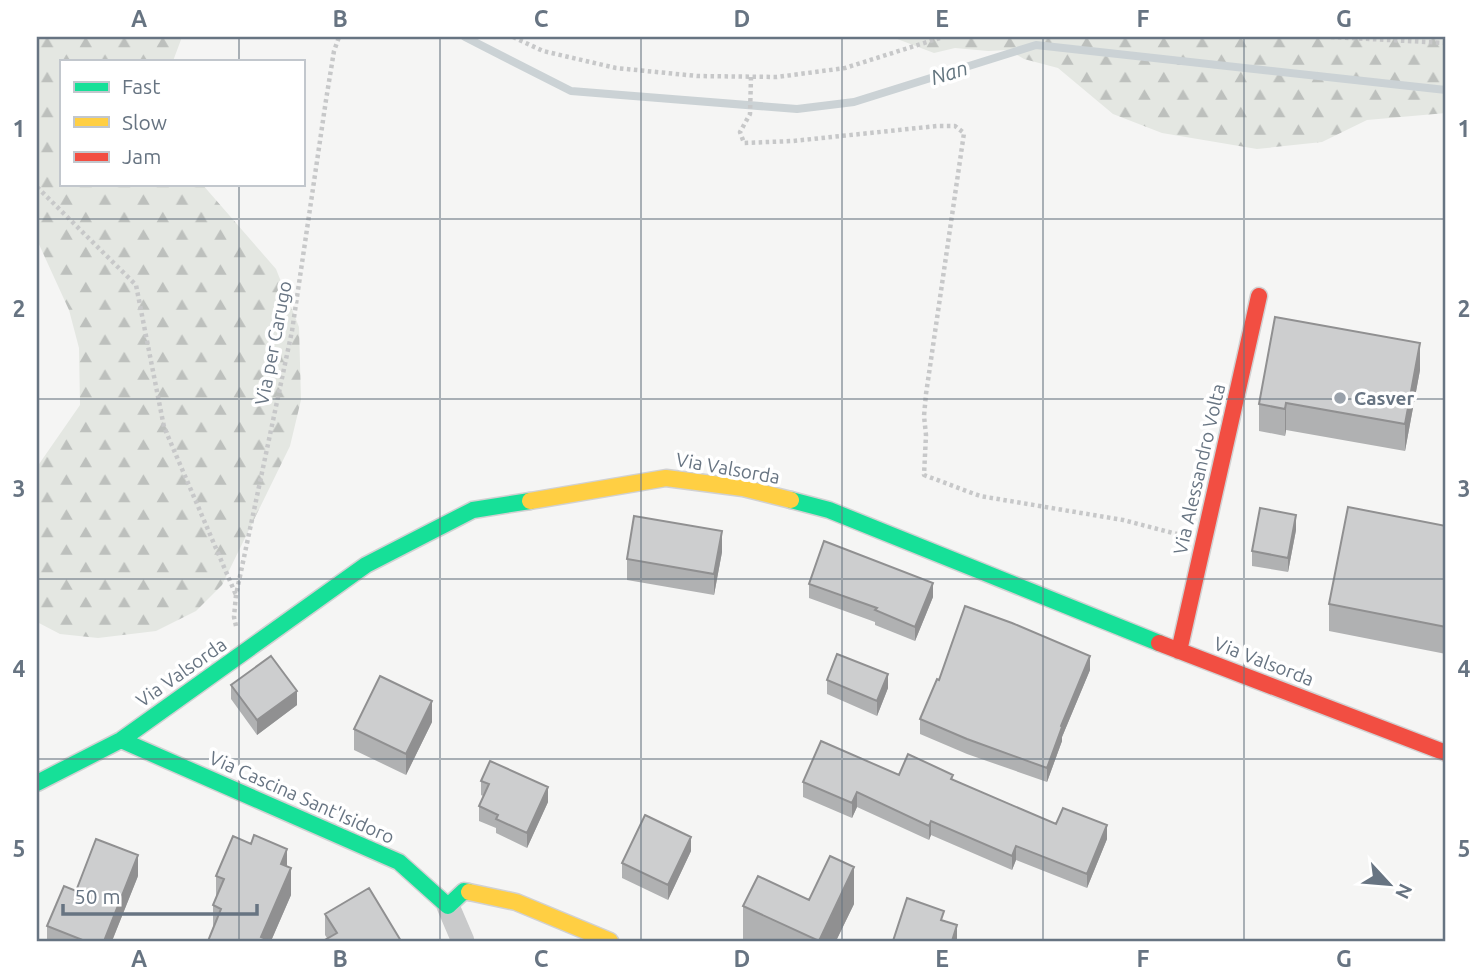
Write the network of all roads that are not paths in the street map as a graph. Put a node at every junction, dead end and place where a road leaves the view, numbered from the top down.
1 (1259, 296) dead end
2 (1179, 651) junction
3 (121, 740) junction
4 (1446, 753) edge
5 (37, 783) edge
6 (448, 906) junction
7 (463, 941) edge
8 (610, 941) edge

1 - 2 street, Via Alessandro Volta
2 - 3 street, Via Valsorda
2 - 4 street, Via Valsorda
3 - 5 street, Via Valsorda
3 - 6 street, Via Cascina Sant'Isidoro
6 - 7 street
6 - 8 street

